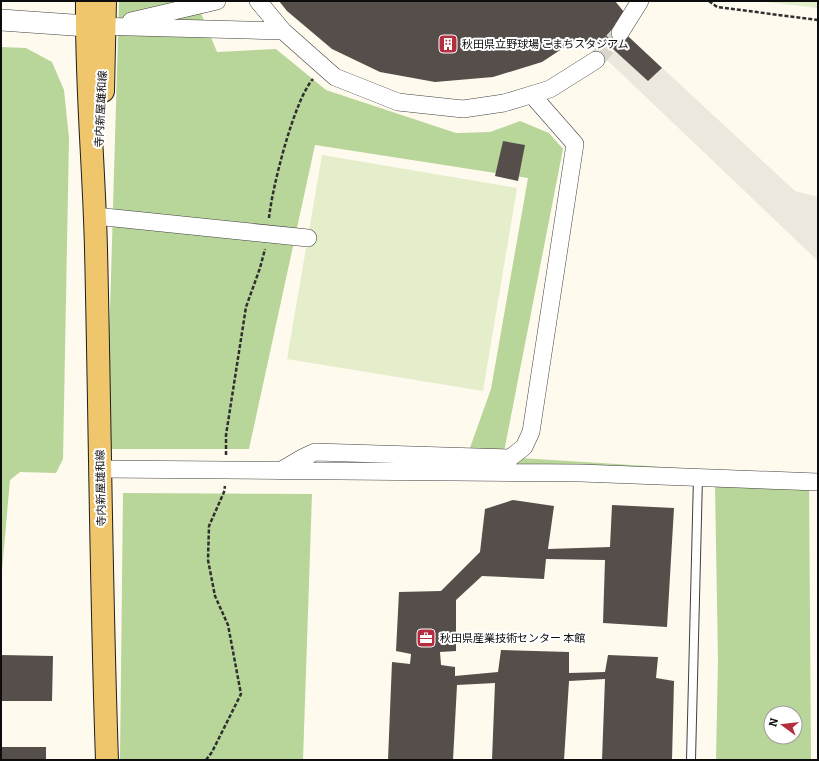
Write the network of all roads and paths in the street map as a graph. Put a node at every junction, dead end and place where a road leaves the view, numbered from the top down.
1 (87, 1) edge
2 (105, 1) edge
3 (217, 1) edge
4 (258, 1) edge
5 (640, 1) edge
6 (710, 1) edge
7 (1, 20) edge
8 (818, 20) edge
9 (96, 26) junction
10 (283, 31) junction
11 (620, 33) tunnel mouth
12 (596, 60) tunnel mouth
13 (325, 67) junction
14 (532, 95) junction
15 (95, 216) junction
16 (268, 234) junction
17 (308, 238) dead end
18 (101, 469) junction
19 (227, 471) junction
20 (280, 471) junction
21 (698, 477) junction
22 (818, 482) edge
23 (107, 760) edge
24 (206, 760) edge
25 (691, 760) edge

1 - 9 main road, 寺内新屋雄和線
2 - 9 main road, 寺内新屋雄和線
3 - 9 street
4 - 10 street
5 - 11 street
6 - 8 path
7 - 9 street
9 - 10 street
9 - 15 main road, 寺内新屋雄和線
10 - 13 street
12 - 14 street
13 - 14 street
13 - 16 path
14 - 20 street
15 - 16 street
15 - 18 main road, 寺内新屋雄和線
16 - 17 street
16 - 19 path
18 - 19 street
18 - 23 main road, 寺内新屋雄和線
19 - 20 street
19 - 24 path
20 - 21 street
21 - 22 street
21 - 25 lane

